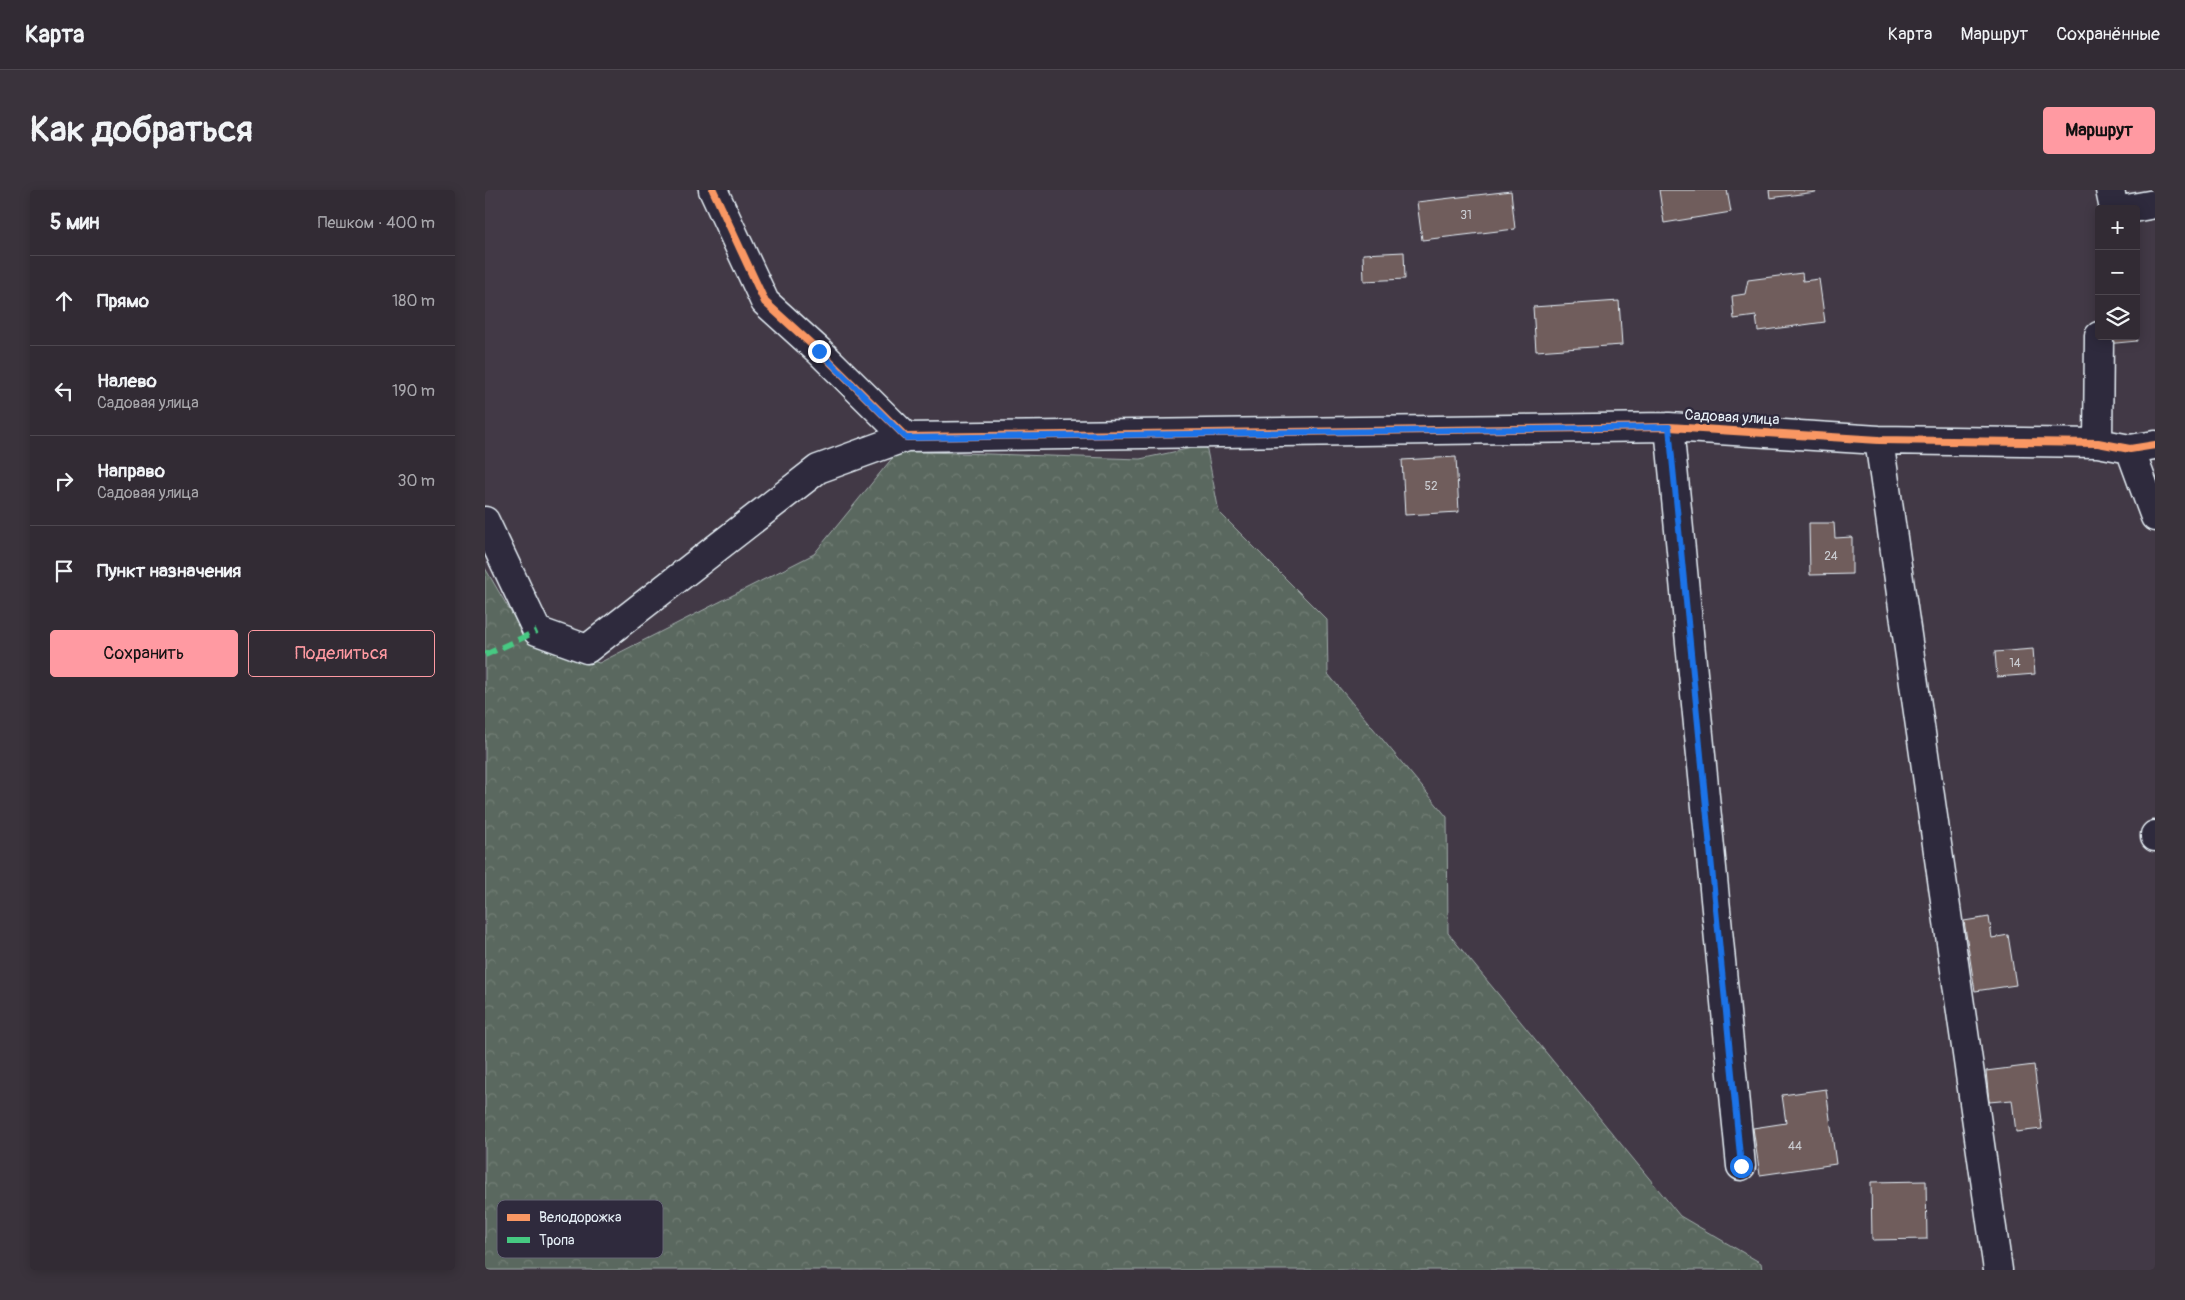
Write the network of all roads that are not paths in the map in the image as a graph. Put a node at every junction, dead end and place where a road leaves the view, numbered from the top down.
1 (713, 190) edge
2 (2110, 190) edge
3 (2155, 204) edge
4 (2112, 205) edge
5 (2140, 207) edge
6 (2099, 340) edge
7 (1669, 427) junction
8 (906, 438) junction
9 (1879, 440) junction
10 (2098, 442) junction
11 (2142, 447) edge
12 (2155, 517) edge
13 (485, 521) edge
14 (1741, 1166) dead end
15 (1998, 1270) edge

1 - 8 street
2 - 4 street
3 - 5 street
6 - 10 street
7 - 8 street, Садовая улица
7 - 9 street, Садовая улица
7 - 14 street
8 - 13 street, Садовая улица
9 - 10 street, Садовая улица
9 - 15 street
10 - 11 street, Садовая улица
11 - 12 street

